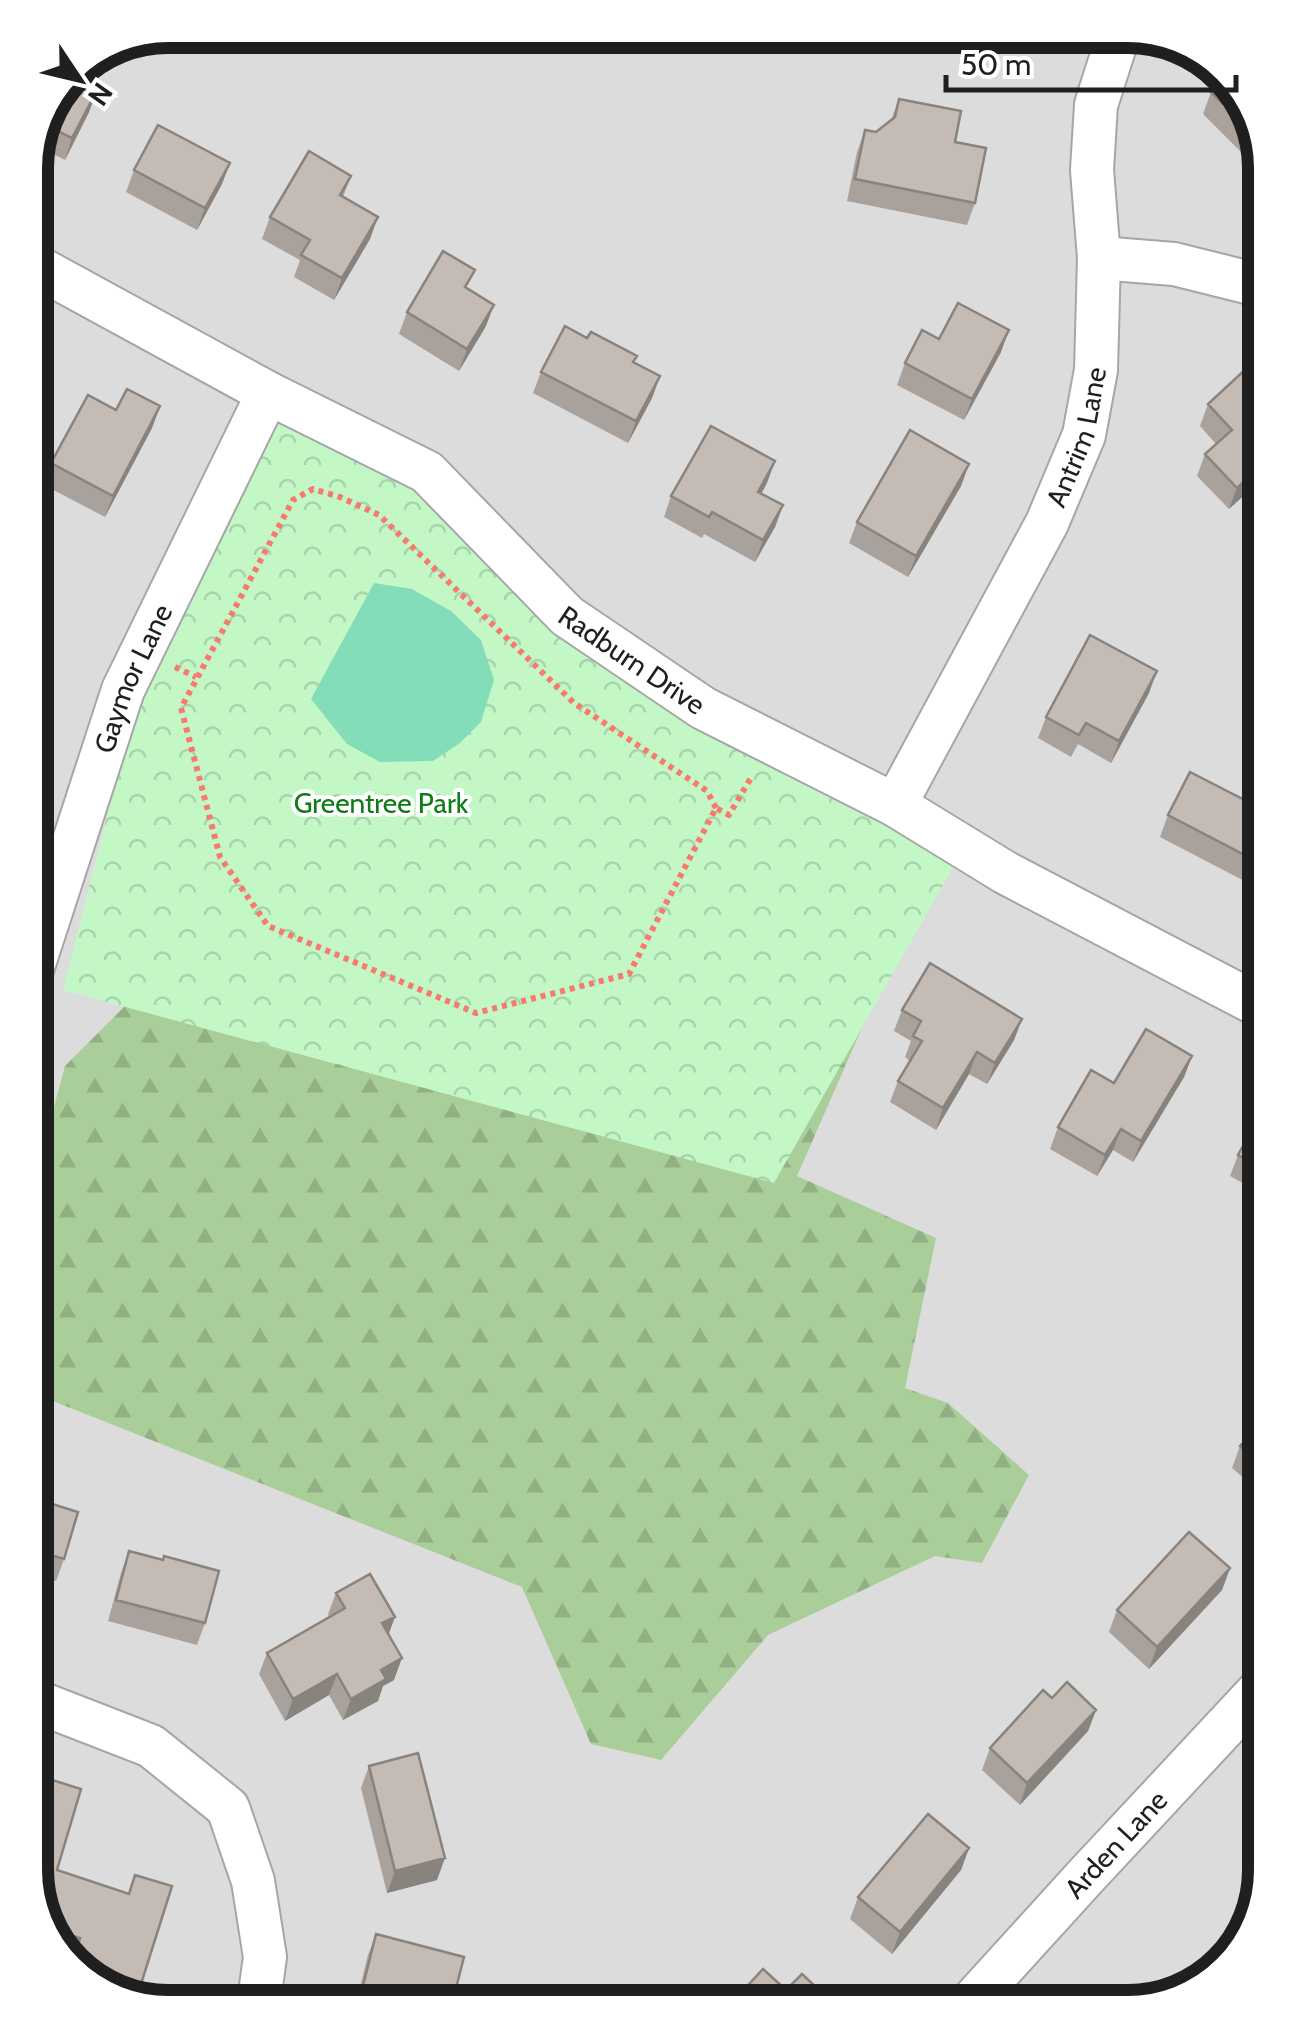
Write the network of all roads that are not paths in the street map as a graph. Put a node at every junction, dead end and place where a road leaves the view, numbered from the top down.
1 (1114, 48) edge
2 (1100, 258) junction
3 (48, 273) edge
4 (1248, 282) edge
5 (268, 394) junction
6 (895, 804) junction
7 (48, 922) edge
8 (1248, 1000) edge
9 (1248, 1702) edge
10 (47, 1706) edge
11 (260, 1990) edge
12 (982, 1990) edge

1 - 2 street, Antrim Lane
2 - 4 street
2 - 6 street, Antrim Lane
3 - 5 street, Radburn Drive
5 - 6 street, Radburn Drive
5 - 7 street, Gaymor Lane
6 - 8 street, Radburn Drive
9 - 12 street, Arden Lane
10 - 11 street

